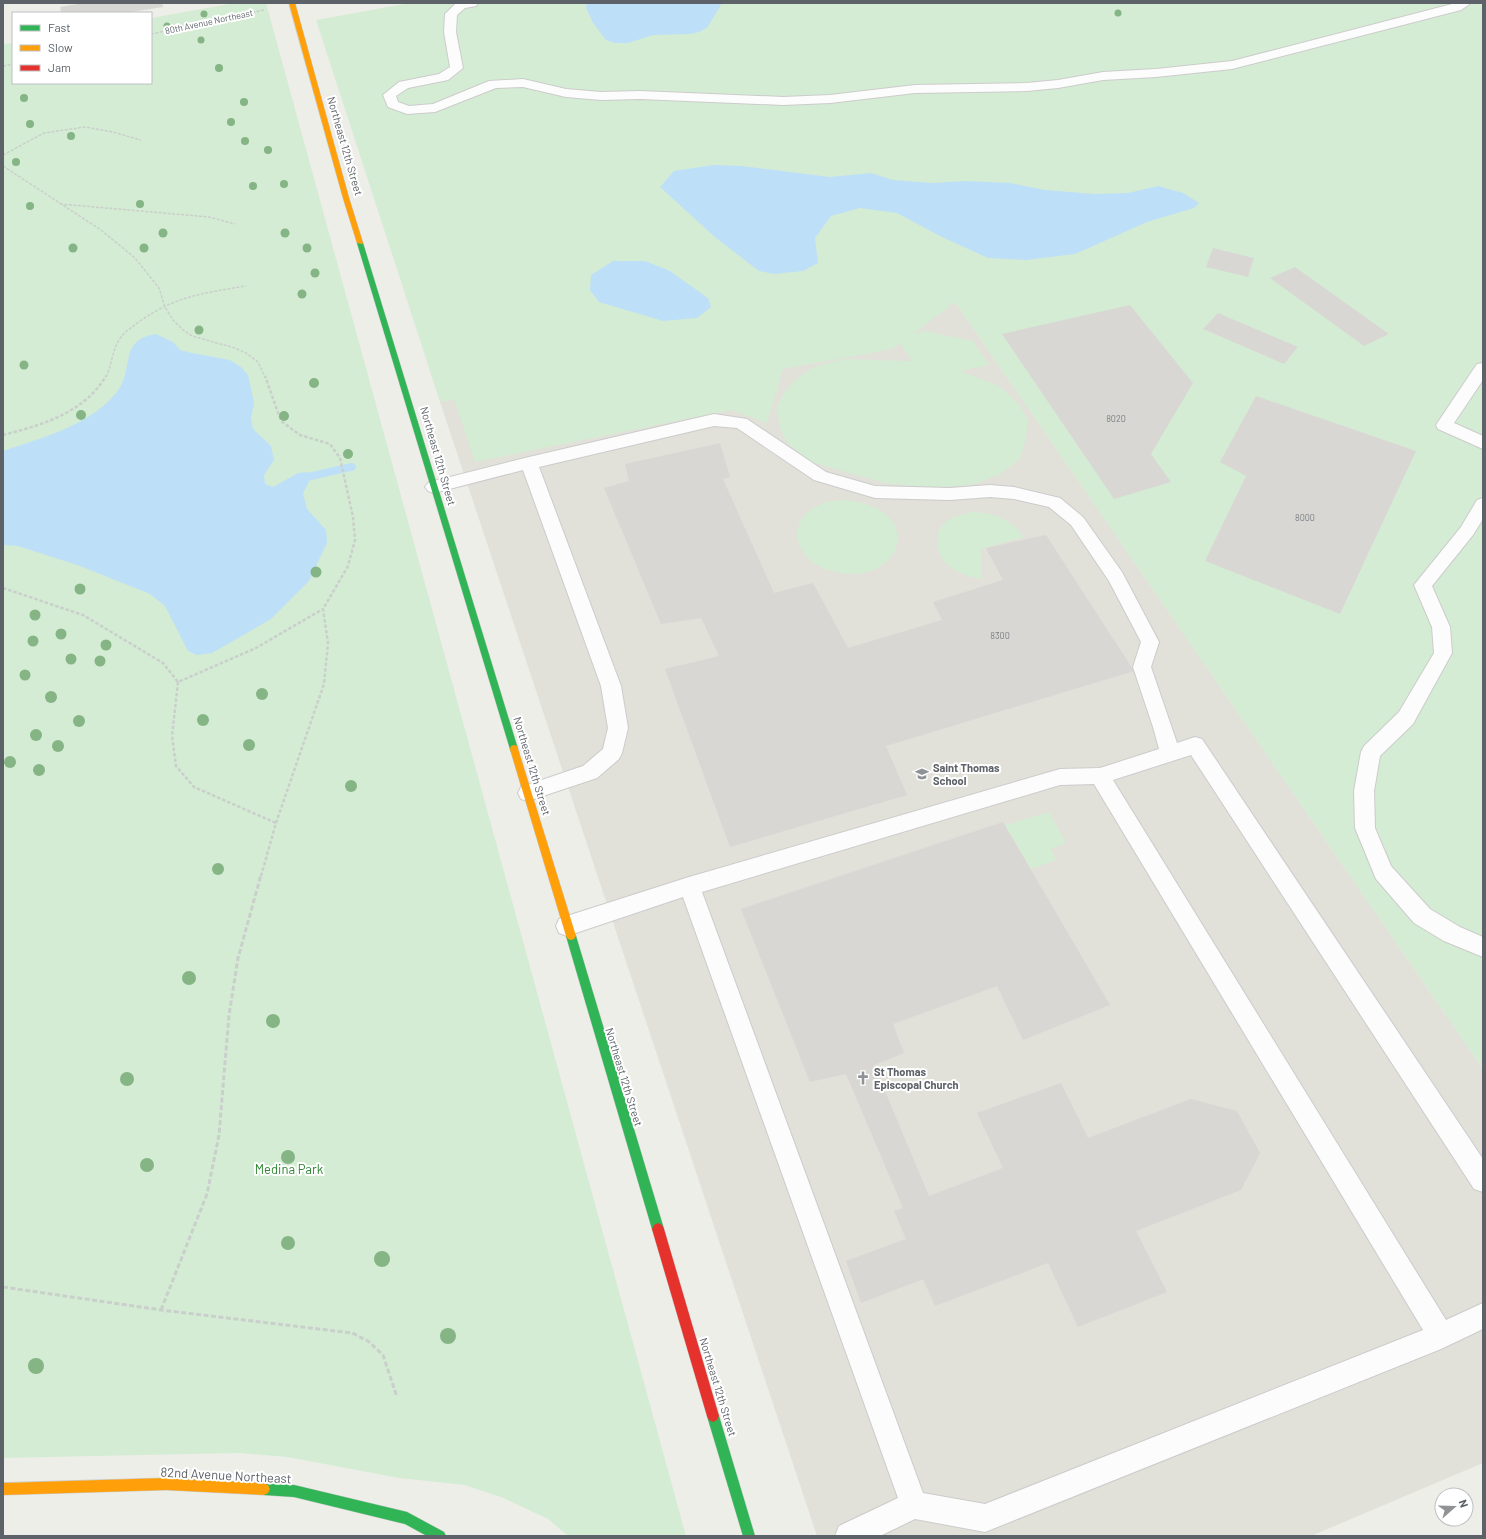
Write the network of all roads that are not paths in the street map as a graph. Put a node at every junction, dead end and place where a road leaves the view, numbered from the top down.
1 (292, 3) edge
2 (472, 3) edge
3 (1465, 3) edge
4 (1483, 368) edge
5 (1483, 444) edge
6 (529, 463) junction
7 (434, 487) junction
8 (1483, 504) edge
9 (1170, 754) junction
10 (1100, 776) junction
11 (528, 793) junction
12 (689, 886) junction
13 (566, 926) junction
14 (1483, 948) edge
15 (1483, 1180) edge
16 (1483, 1316) edge
17 (1441, 1336) junction
18 (3, 1489) edge
19 (914, 1505) junction
20 (440, 1536) edge
21 (749, 1536) edge
22 (849, 1536) edge

1 - 7 street, Northeast 12th Street
2 - 3 lane
4 - 5 lane
6 - 7 lane
6 - 9 lane
6 - 11 lane
7 - 11 street, Northeast 12th Street
8 - 14 lane
9 - 10 lane
9 - 15 lane
10 - 12 lane
10 - 17 lane
11 - 13 street, Northeast 12th Street
12 - 13 lane
12 - 19 lane
13 - 21 street, Northeast 12th Street
16 - 17 lane
17 - 19 lane
18 - 20 street, 82nd Avenue Northeast
19 - 22 lane

